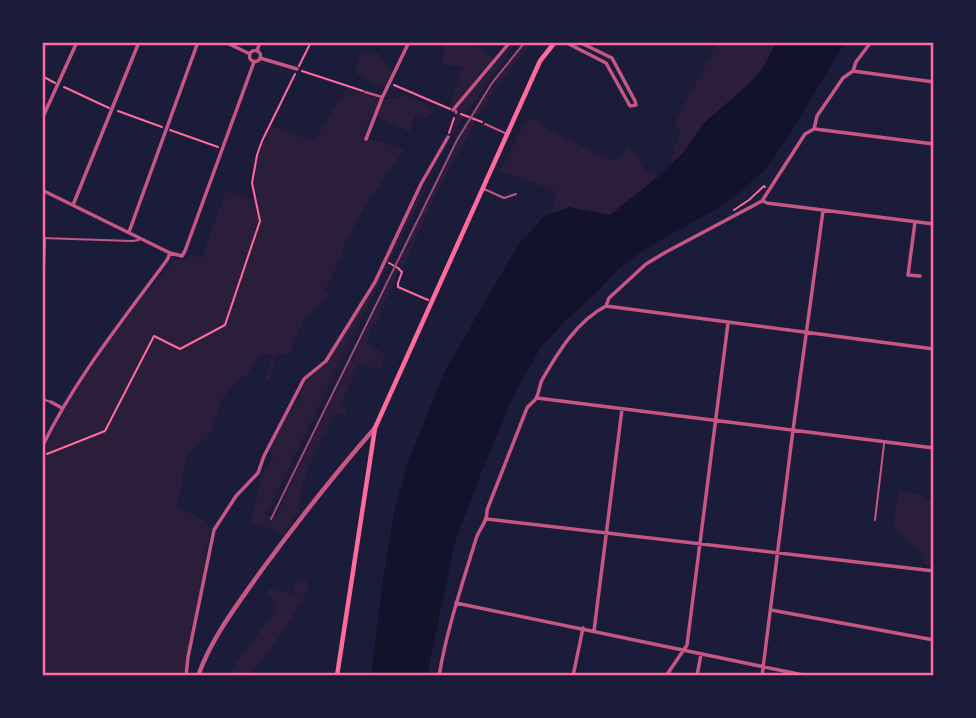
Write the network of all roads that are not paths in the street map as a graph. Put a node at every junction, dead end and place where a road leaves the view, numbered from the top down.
1 (77, 42) edge
2 (139, 42) edge
3 (198, 42) edge
4 (225, 42) edge
5 (260, 42) edge
6 (409, 42) edge
7 (510, 42) edge
8 (555, 42) edge
9 (565, 42) edge
10 (871, 42) edge
11 (576, 43) edge
12 (257, 51) junction
13 (250, 54) junction
14 (260, 58) junction
15 (254, 62) junction
16 (299, 70) road end
17 (853, 71) junction
18 (934, 82) edge
19 (365, 92) road end
20 (382, 97) junction
21 (455, 112) road end
22 (42, 119) edge
23 (485, 124) road end
24 (814, 129) junction
25 (508, 134) junction
26 (448, 137) road end
27 (366, 139) dead end
28 (934, 144) edge
29 (483, 189) junction
30 (42, 191) edge
31 (516, 194) dead end
32 (762, 201) junction
33 (73, 205) junction
34 (823, 211) junction
35 (915, 222) junction
36 (934, 224) edge
37 (129, 232) junction
38 (43, 238) edge
39 (142, 239) junction
40 (170, 253) junction
41 (920, 276) dead end
42 (606, 306) junction
43 (728, 323) junction
44 (42, 330) edge
45 (806, 333) junction
46 (934, 349) edge
47 (537, 397) junction
48 (42, 399) edge
49 (51, 402) joint
50 (62, 408) junction
51 (622, 409) junction
52 (716, 421) junction
53 (375, 428) junction
54 (793, 430) junction
55 (885, 442) junction
56 (42, 447) edge
57 (934, 448) edge
58 (487, 519) junction
59 (874, 520) dead end
60 (606, 533) junction
61 (700, 544) junction
62 (778, 553) junction
63 (934, 571) edge
64 (456, 603) junction
65 (770, 610) junction
66 (583, 628) junction
67 (594, 631) junction
68 (934, 640) edge
69 (684, 650) junction
70 (702, 653) junction
71 (764, 667) junction
72 (794, 675) edge
73 (186, 676) edge
74 (198, 676) edge
75 (337, 676) edge
76 (439, 676) edge
77 (573, 676) edge
78 (666, 676) edge
79 (696, 676) edge
80 (762, 676) edge
81 (808, 676) edge

1 - 22 street
2 - 33 street
3 - 37 street
4 - 13 street
5 - 12 street
6 - 20 street
7 - 21 street
8 - 25 main road
9 - 11 street
10 - 17 street
11 - 11 street
12 - 13 street
12 - 14 street
13 - 15 street
14 - 15 street
14 - 16 street
15 - 40 street
17 - 18 street
17 - 24 street
19 - 20 street
20 - 27 street
23 - 25 lane
24 - 28 street
24 - 32 street
25 - 29 main road
26 - 73 street
29 - 31 lane
29 - 53 main road
30 - 33 street
32 - 34 street
32 - 42 street
33 - 37 street
34 - 35 street
34 - 45 street
35 - 36 street
35 - 41 street
37 - 39 street
38 - 39 lane
38 - 44 lane
39 - 40 street
40 - 50 street
42 - 43 street
42 - 47 street
43 - 45 street
43 - 52 street
45 - 46 street
45 - 54 street
47 - 51 street
47 - 58 street
48 - 49 lane
49 - 50 street
50 - 56 street
51 - 52 street
51 - 60 street
52 - 54 street
52 - 61 street
53 - 74 street
53 - 75 main road
54 - 55 street
54 - 62 street
55 - 57 street
55 - 59 lane
58 - 60 street
58 - 64 street
60 - 61 street
60 - 67 street
61 - 62 street
61 - 69 street
62 - 63 street
62 - 65 street
64 - 66 street
64 - 76 street
65 - 68 street
65 - 71 street
66 - 67 street
66 - 77 street
67 - 69 street
69 - 70 street
69 - 78 street
70 - 71 street
70 - 79 street
71 - 72 street
71 - 80 street
72 - 81 street

